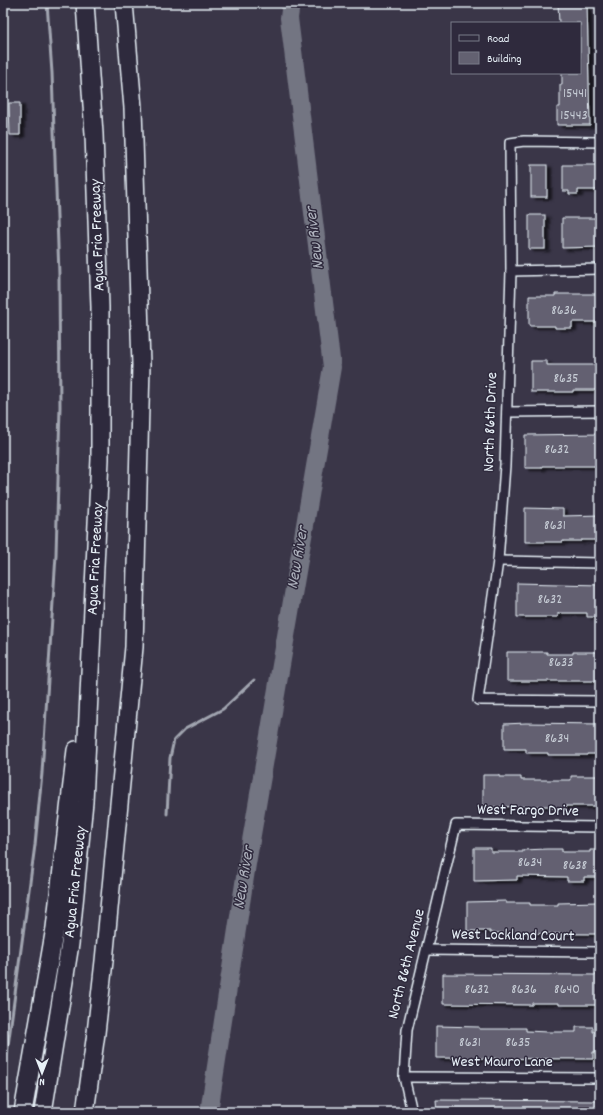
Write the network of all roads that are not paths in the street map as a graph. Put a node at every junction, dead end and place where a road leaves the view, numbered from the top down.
1 (85, 3) edge
2 (124, 3) edge
3 (600, 142) edge
4 (600, 269) edge
5 (511, 271) junction
6 (600, 411) edge
7 (507, 412) junction
8 (498, 561) junction
9 (600, 563) edge
10 (95, 571) junction
11 (600, 701) edge
12 (456, 825) joint
13 (600, 827) edge
14 (427, 950) junction
15 (600, 952) edge
16 (404, 1077) junction
17 (600, 1078) edge
18 (23, 1112) edge
19 (43, 1112) edge
20 (85, 1112) edge
21 (412, 1112) edge

1 - 10 highway, Agua Fria Freeway
2 - 20 highway
3 - 5 street, North 86th Drive
4 - 5 street
5 - 7 street, North 86th Drive
6 - 7 street
7 - 8 street, North 86th Drive
8 - 9 street
8 - 11 street, North 86th Drive
10 - 18 highway
10 - 19 highway, Agua Fria Freeway
12 - 13 street, West Fargo Drive
12 - 14 street, North 86th Avenue
14 - 15 street, West Lockland Court
14 - 16 street, North 86th Avenue
16 - 17 street, West Mauro Lane
16 - 21 street, North 86th Avenue

